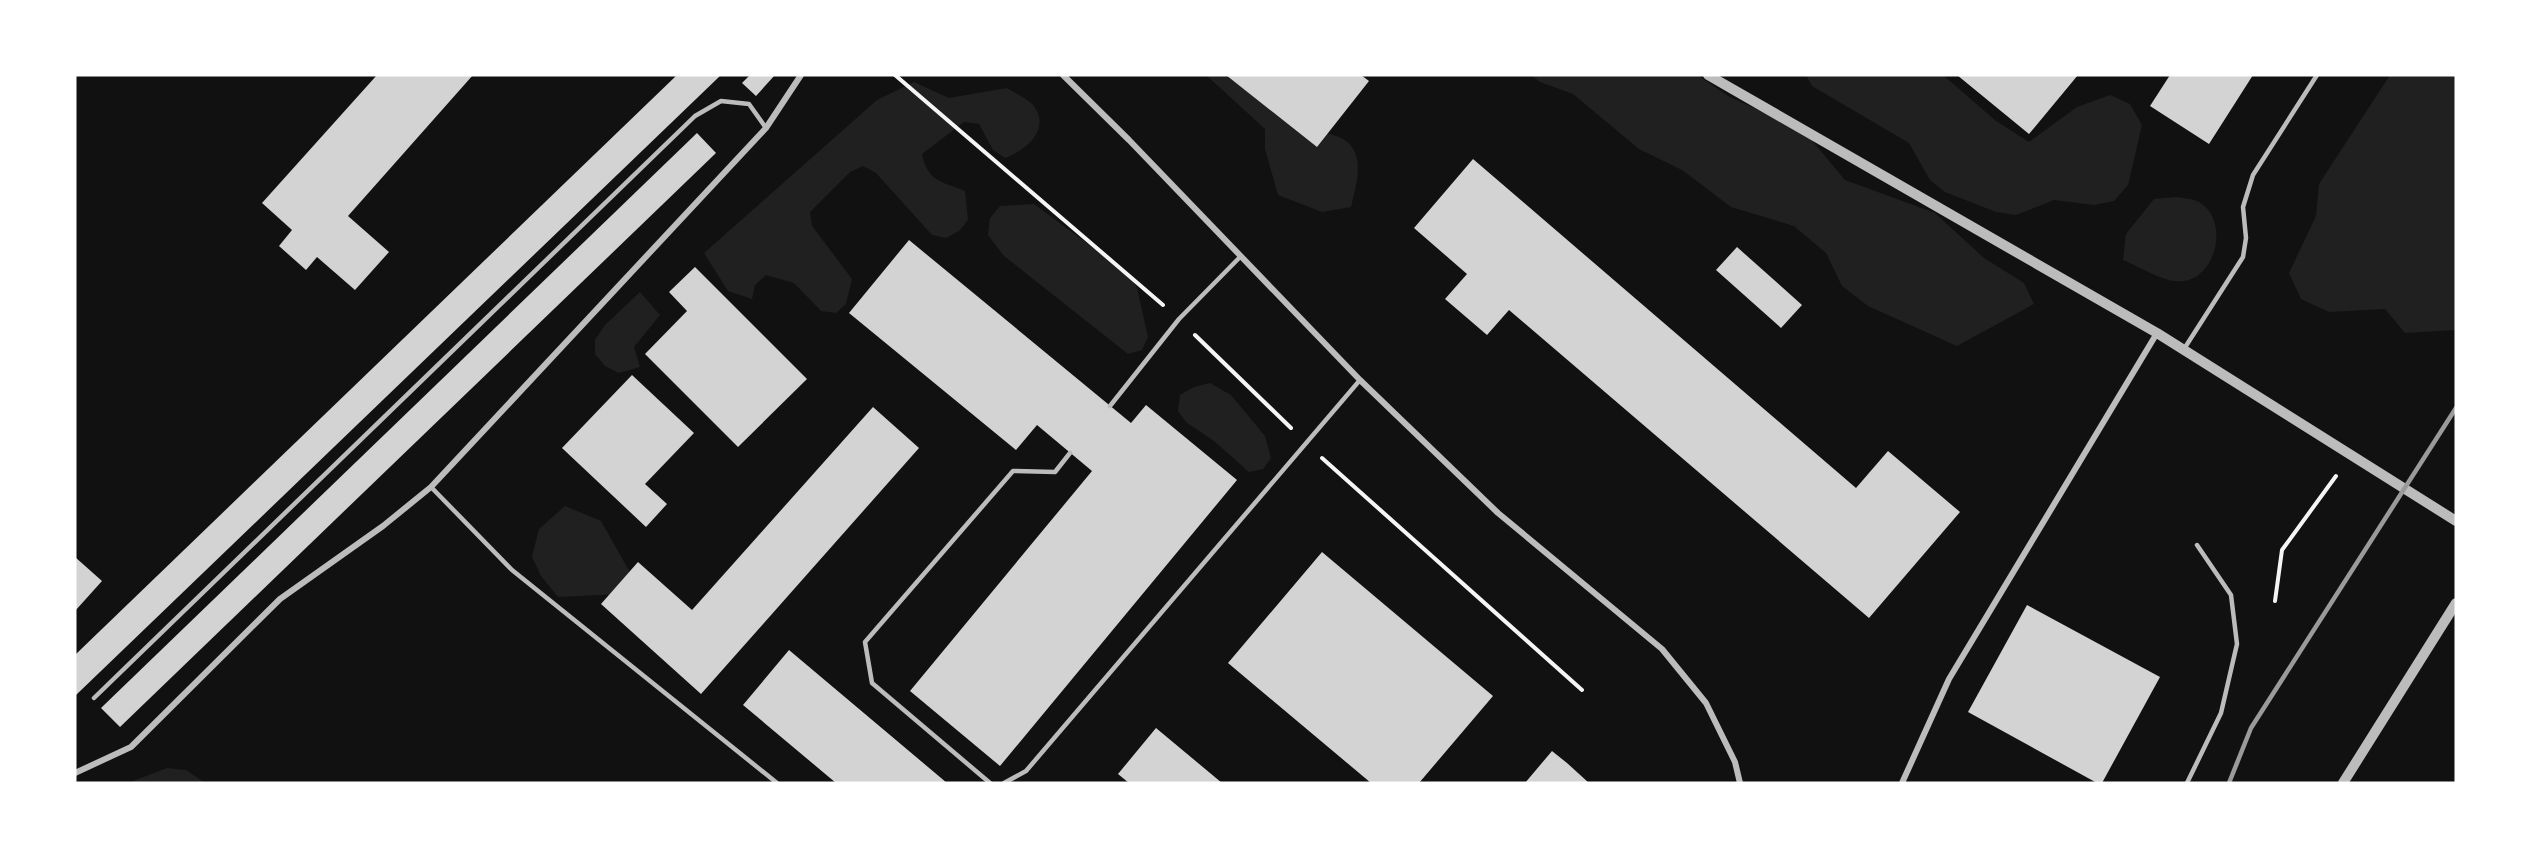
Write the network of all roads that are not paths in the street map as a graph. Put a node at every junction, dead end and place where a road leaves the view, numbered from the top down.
1 (801, 75) edge
2 (1063, 75) edge
3 (1708, 75) edge
4 (2317, 75) edge
5 (766, 128) junction
6 (1241, 256) junction
7 (2157, 333) junction
8 (2184, 350) junction
9 (1360, 380) junction
10 (1110, 406) dead end
11 (1070, 453) dead end
12 (430, 487) junction
13 (2456, 521) edge
14 (2198, 545) dead end
15 (2456, 603) edge
16 (94, 698) dead end
17 (75, 773) edge
18 (777, 783) edge
19 (990, 783) edge
20 (1004, 783) edge
21 (1740, 783) edge
22 (1902, 783) edge
23 (2187, 783) edge
24 (2343, 783) edge

1 - 5 street
2 - 6 street
3 - 7 street
4 - 8 lane
5 - 12 street
5 - 16 lane
6 - 9 street
6 - 10 lane
7 - 8 street
7 - 22 street
8 - 13 street
9 - 20 lane
9 - 21 street
11 - 19 lane
12 - 17 street
12 - 18 lane
14 - 23 lane
15 - 24 street

